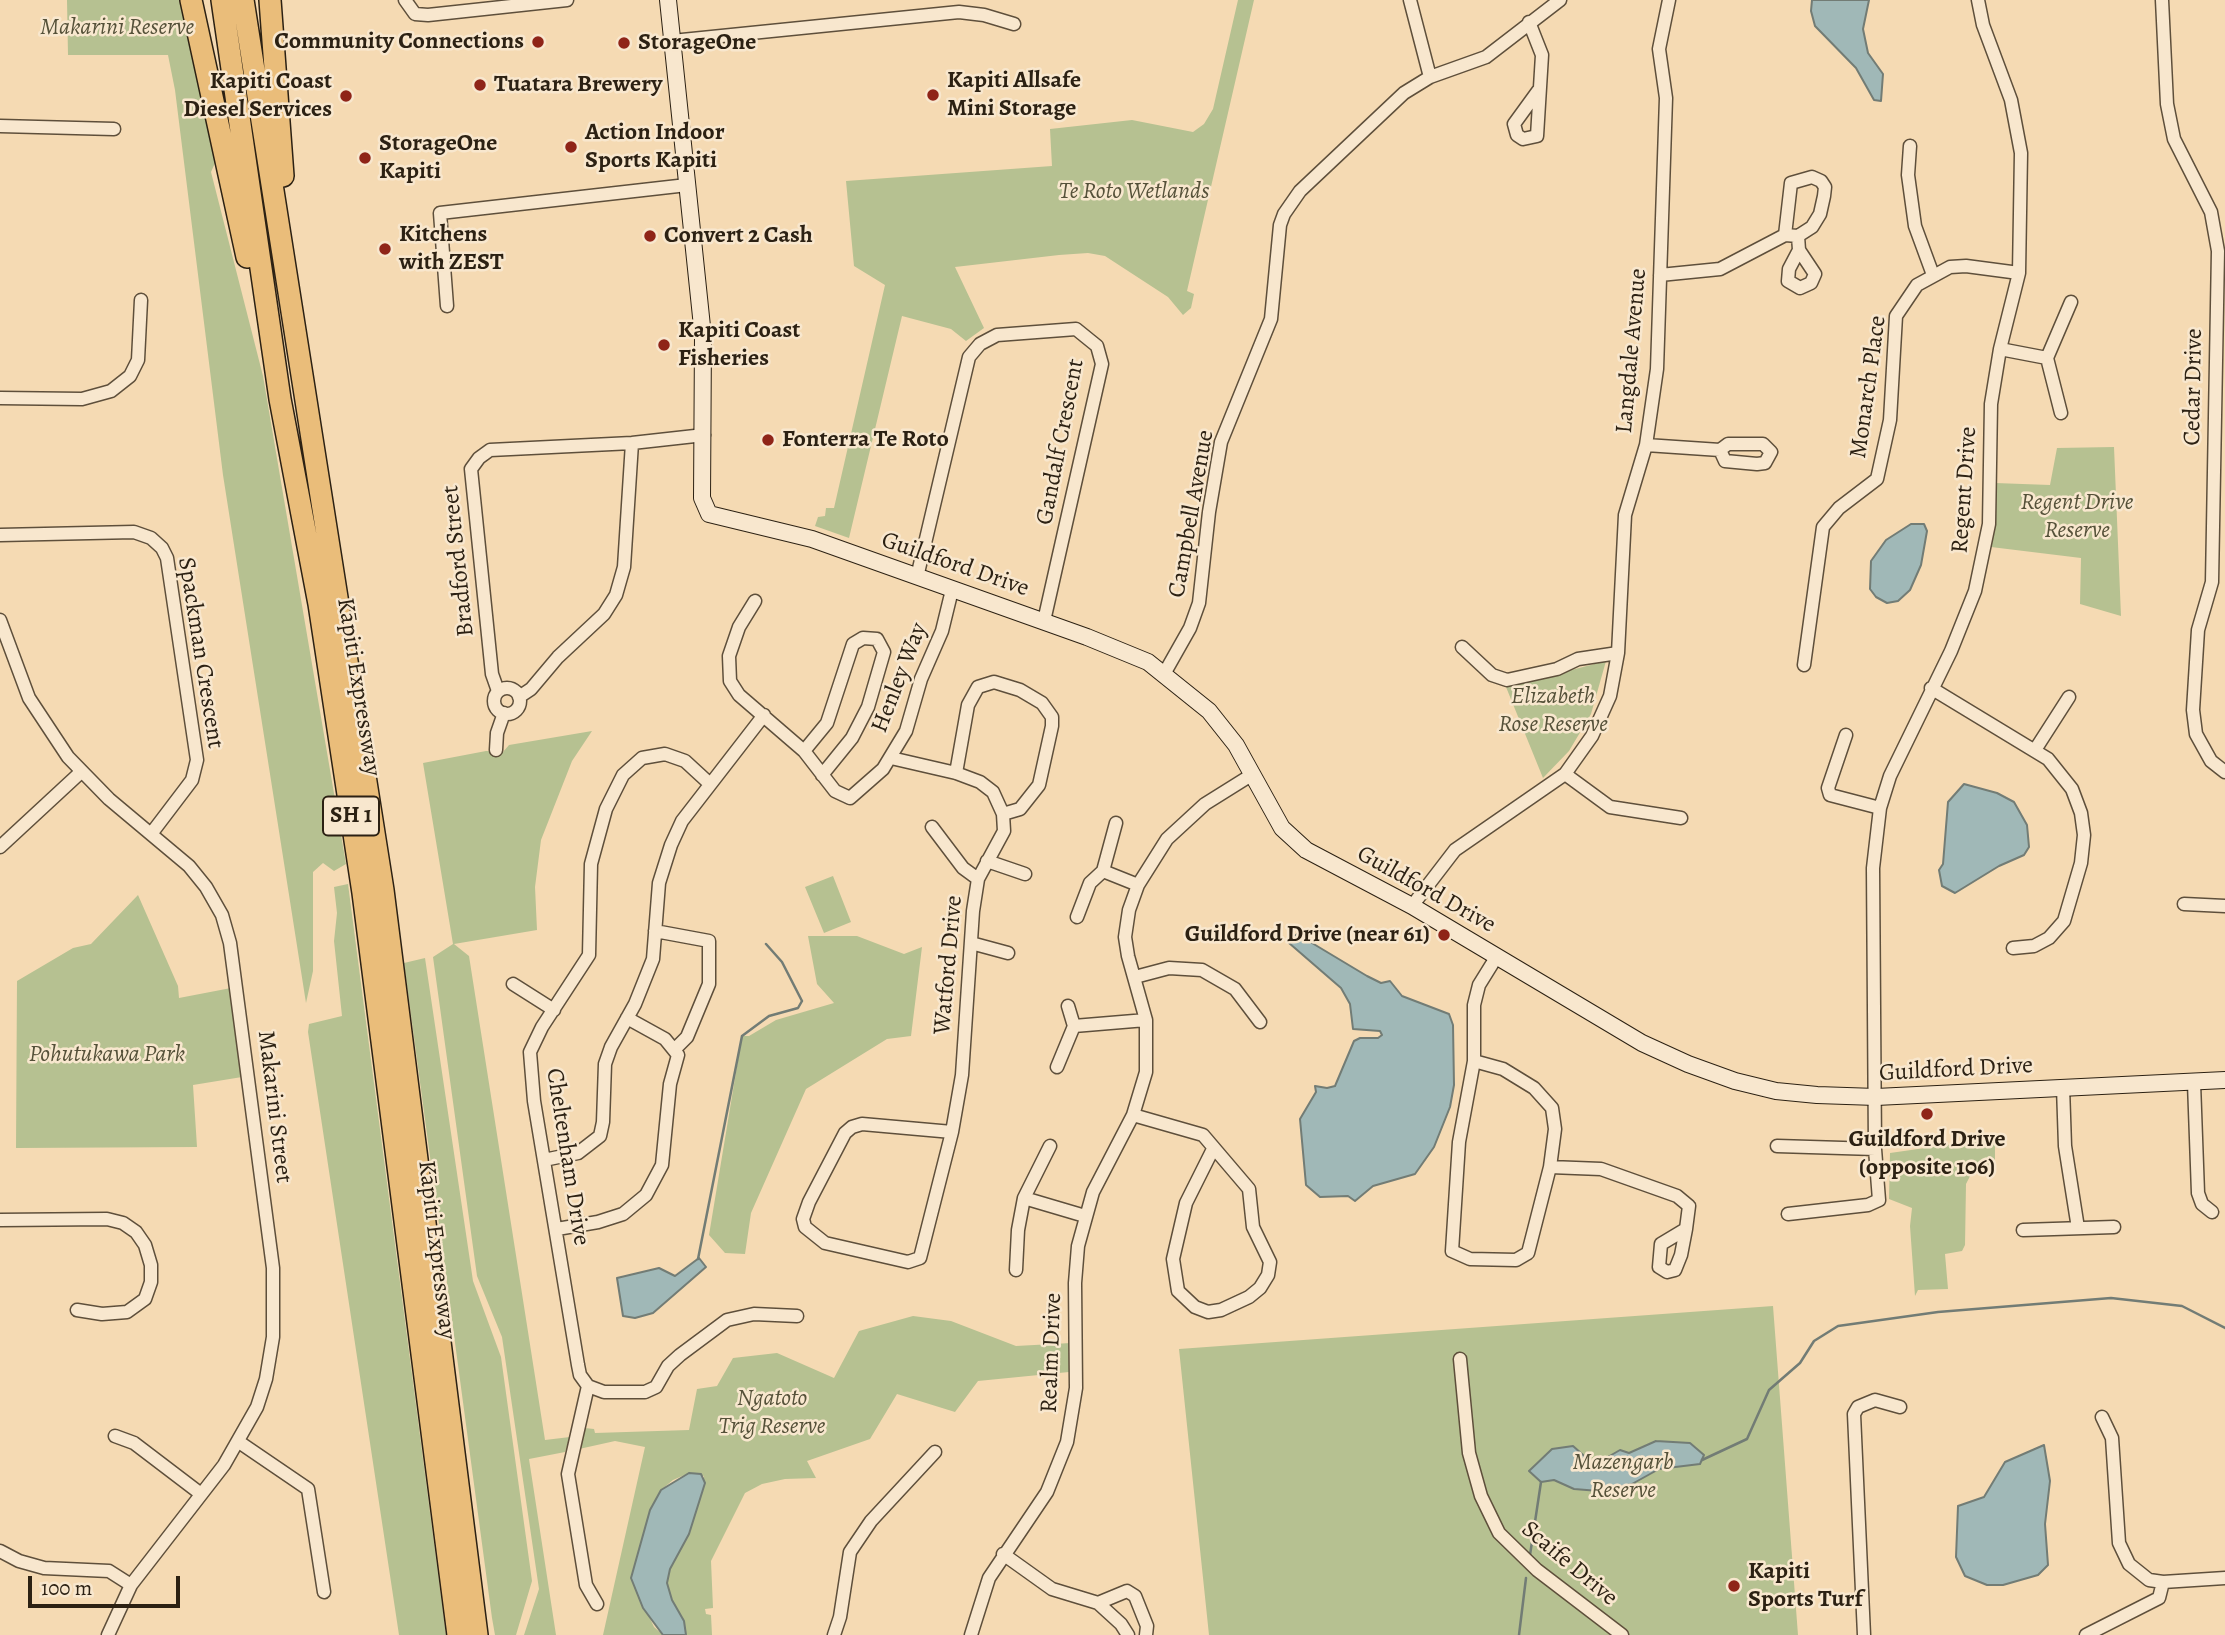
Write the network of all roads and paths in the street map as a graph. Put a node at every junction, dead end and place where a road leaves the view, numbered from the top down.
1 (191, 0) edge
2 (222, 0) edge
3 (243, 0) edge
4 (270, 0) edge
5 (405, 0) edge
6 (567, 0) edge
7 (668, 0) edge
8 (1410, 0) edge
9 (1560, 0) edge
10 (1667, 0) edge
11 (1978, 0) edge
12 (2162, 0) edge
13 (1529, 22) junction
14 (1014, 24) dead end
15 (673, 41) junction
16 (1430, 77) junction
17 (1538, 91) dead end
18 (0, 127) edge
19 (114, 129) dead end
20 (1910, 146) dead end
21 (687, 185) junction
22 (1794, 240) dead end
23 (2019, 273) junction
24 (1660, 275) junction
25 (1933, 275) junction
26 (141, 300) dead end
27 (2071, 302) dead end
28 (447, 306) dead end
29 (2221, 309) edge
30 (2000, 349) junction
31 (2046, 358) junction
32 (0, 398) edge
33 (280, 399) junction
34 (2061, 413) dead end
35 (310, 426) junction
36 (704, 435) junction
37 (632, 443) junction
38 (1646, 445) junction
39 (1720, 450) dead end
40 (0, 535) edge
41 (917, 577) junction
42 (953, 590) junction
43 (755, 601) dead end
44 (0, 620) edge
45 (1044, 621) junction
46 (1462, 647) dead end
47 (1618, 653) junction
48 (6, 659) edge
49 (1804, 665) dead end
50 (1164, 674) junction
51 (1931, 688) junction
52 (498, 691) junction
53 (519, 697) junction
54 (2069, 697) dead end
55 (503, 713) junction
56 (765, 715) junction
57 (1846, 736) dead end
58 (496, 750) dead end
59 (2035, 750) junction
60 (804, 751) junction
61 (891, 758) junction
62 (81, 772) junction
63 (2225, 772) edge
64 (956, 773) junction
65 (1253, 774) junction
66 (1565, 774) junction
67 (822, 775) junction
68 (710, 785) junction
69 (1880, 808) junction
70 (1003, 814) junction
71 (1681, 818) dead end
72 (1116, 823) dead end
73 (932, 827) dead end
74 (151, 834) junction
75 (0, 847) edge
76 (987, 861) junction
77 (1103, 871) junction
78 (1025, 874) dead end
79 (978, 879) junction
80 (1138, 885) junction
81 (2184, 904) dead end
82 (1412, 906) junction
83 (2225, 906) edge
84 (1077, 917) dead end
85 (655, 931) junction
86 (971, 943) junction
87 (2013, 948) dead end
88 (1008, 953) dead end
89 (1497, 956) junction
90 (1135, 977) junction
91 (513, 984) dead end
92 (1068, 1006) dead end
93 (554, 1010) junction
94 (627, 1018) junction
95 (1146, 1020) junction
96 (1261, 1022) dead end
97 (1074, 1026) junction
98 (675, 1049) junction
99 (1474, 1061) junction
100 (1057, 1067) dead end
101 (2225, 1080) edge
102 (2194, 1083) junction
103 (2063, 1087) junction
104 (1876, 1097) junction
105 (1133, 1115) junction
106 (952, 1132) junction
107 (1050, 1146) dead end
108 (1777, 1146) dead end
109 (1213, 1149) junction
110 (1875, 1149) junction
111 (544, 1160) junction
112 (1550, 1167) junction
113 (1024, 1198) junction
114 (2213, 1212) dead end
115 (1788, 1214) dead end
116 (1085, 1216) junction
117 (0, 1220) edge
118 (2114, 1227) dead end
119 (2078, 1228) junction
120 (557, 1229) junction
121 (1686, 1229) dead end
122 (2023, 1230) dead end
123 (1016, 1270) dead end
124 (76, 1310) dead end
125 (797, 1316) dead end
126 (1460, 1359) dead end
127 (588, 1386) junction
128 (1900, 1407) dead end
129 (2102, 1417) dead end
130 (115, 1436) dead end
131 (239, 1442) junction
132 (935, 1452) dead end
133 (201, 1494) junction
134 (0, 1551) edge
135 (1003, 1554) junction
136 (2225, 1578) edge
137 (2162, 1582) junction
138 (131, 1585) junction
139 (324, 1592) dead end
140 (1098, 1603) junction
141 (597, 1604) dead end
142 (108, 1635) edge
143 (458, 1635) edge
144 (477, 1635) edge
145 (834, 1635) edge
146 (971, 1635) edge
147 (1128, 1635) edge
148 (1146, 1635) edge
149 (1622, 1635) edge
150 (1864, 1635) edge
151 (2086, 1635) edge

1 - 33 highway
2 - 33 highway, Kāpiti Expressway / SH 1
3 - 35 highway, Kāpiti Expressway / SH 1
4 - 35 highway
5 - 6 street
7 - 15 street
8 - 16 street
9 - 13 street, Campbell Avenue
10 - 24 street, Langdale Avenue
11 - 23 street, Regent Drive
12 - 29 street, Cedar Drive
13 - 16 street, Campbell Avenue
13 - 17 street
14 - 15 street
15 - 21 street
16 - 50 street, Campbell Avenue
18 - 19 street
20 - 25 street
21 - 28 street
21 - 36 street
22 - 24 street
23 - 25 street, Monarch Place
23 - 30 street, Regent Drive
24 - 38 street, Langdale Avenue
25 - 49 street, Monarch Place
26 - 32 street
27 - 31 street
29 - 63 street, Cedar Drive
30 - 31 street
30 - 51 street, Regent Drive
31 - 34 street
33 - 143 highway, Kāpiti Expressway / SH 1
35 - 144 highway, Kāpiti Expressway / SH 1
36 - 37 street, Bradford Street
36 - 41 street, Guildford Drive
37 - 52 street, Bradford Street
37 - 53 street
38 - 39 street
38 - 47 street, Langdale Avenue
40 - 74 street, Spackman Crescent
41 - 42 street, Guildford Drive
41 - 45 street, Gandalf Crescent
42 - 45 street, Guildford Drive
42 - 61 street, Henley Way
43 - 56 street
44 - 48 street, Makarini Street
45 - 50 street, Guildford Drive
46 - 47 street
47 - 66 street, Langdale Avenue
48 - 62 street, Makarini Street
50 - 65 street, Guildford Drive
51 - 59 street
51 - 69 street, Regent Drive
52 - 53 street
52 - 55 street, Bradford Street
53 - 55 street
54 - 59 street
55 - 58 street, Bradford Street
56 - 60 street
56 - 68 street
57 - 69 street
59 - 87 street
60 - 67 street
60 - 67 street
61 - 64 street
61 - 67 street, Henley Way
62 - 74 street, Makarini Street
62 - 75 street
64 - 70 street
64 - 70 street
65 - 80 street, Realm Drive
65 - 82 street, Guildford Drive
66 - 71 street
66 - 82 street, Langdale Avenue
68 - 85 street
68 - 93 street, Cheltenham Drive
69 - 104 street, Regent Drive
70 - 76 street, Watford Drive
72 - 77 street
73 - 79 street
74 - 131 street, Makarini Street
76 - 78 street
76 - 79 street, Watford Drive
77 - 80 street
77 - 84 street
79 - 86 street, Watford Drive
80 - 90 street, Realm Drive
81 - 83 street
82 - 89 street, Guildford Drive
85 - 94 street
85 - 98 street
86 - 88 street
86 - 106 street, Watford Drive
89 - 99 street
89 - 104 street, Guildford Drive
90 - 95 street, Realm Drive
90 - 96 street
91 - 93 street
92 - 97 street
93 - 111 street, Cheltenham Drive
94 - 98 street
94 - 111 street
95 - 97 street
95 - 105 street, Realm Drive
97 - 100 street
98 - 120 street
99 - 112 street
99 - 112 street
101 - 102 street, Guildford Drive
102 - 103 street, Guildford Drive
102 - 114 street
103 - 104 street, Guildford Drive
103 - 119 street
104 - 110 street, Regent Drive
105 - 109 street
105 - 116 street, Realm Drive
106 - 106 street, Watford Drive
107 - 113 street, Realm Drive
108 - 110 street
109 - 109 street
110 - 115 street, Regent Drive
111 - 120 street, Cheltenham Drive
112 - 121 street
113 - 116 street
113 - 123 street, Realm Drive
116 - 135 street, Realm Drive
117 - 124 street
118 - 119 street
119 - 122 street
120 - 127 street, Cheltenham Drive
125 - 127 street
126 - 149 street, Scaife Drive
127 - 141 street
128 - 150 street
129 - 137 street
130 - 133 street
131 - 133 street, Makarini Street
131 - 139 street
132 - 145 street
133 - 138 street, Makarini Street
134 - 138 street
135 - 140 street
135 - 146 street, Realm Drive
136 - 137 street
137 - 151 street
138 - 142 street, Makarini Street
140 - 147 street
140 - 148 street

